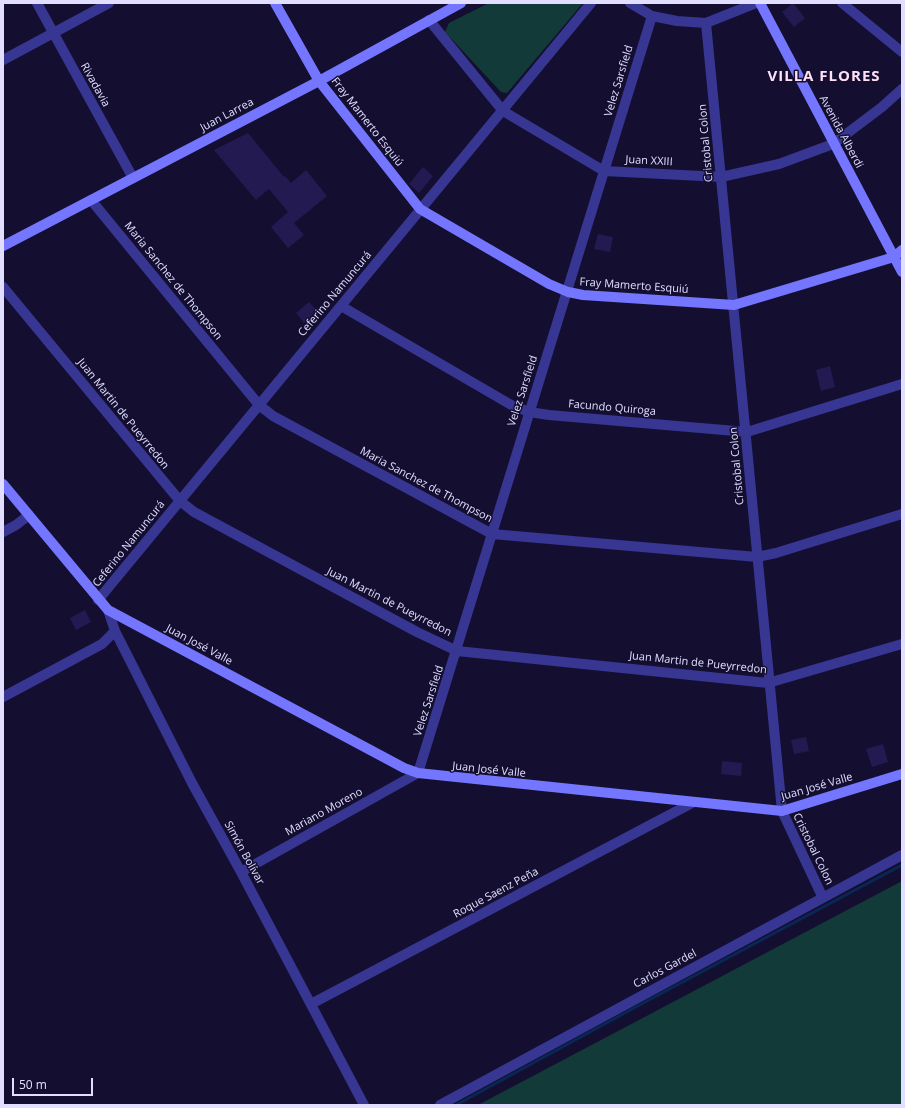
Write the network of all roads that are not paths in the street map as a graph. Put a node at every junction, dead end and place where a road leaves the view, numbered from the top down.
1 (37, 3) edge
2 (109, 3) edge
3 (275, 3) edge
4 (461, 3) edge
5 (591, 3) edge
6 (630, 3) edge
7 (756, 3) edge
8 (760, 3) edge
9 (842, 3) edge
10 (652, 16) junction
11 (429, 20) junction
12 (706, 23) junction
13 (53, 33) junction
14 (902, 52) edge
15 (3, 60) edge
16 (319, 81) junction
17 (902, 89) edge
18 (503, 111) junction
19 (833, 144) junction
20 (604, 171) junction
21 (721, 177) junction
22 (133, 178) junction
23 (91, 200) junction
24 (420, 209) junction
25 (3, 246) edge
26 (898, 253) edge
27 (902, 272) edge
28 (3, 286) edge
29 (568, 292) junction
30 (734, 305) junction
31 (341, 306) junction
32 (902, 384) edge
33 (259, 405) junction
34 (529, 412) junction
35 (747, 432) junction
36 (3, 484) edge
37 (180, 501) junction
38 (902, 514) edge
39 (29, 515) junction
40 (3, 532) edge
41 (492, 534) junction
42 (757, 557) junction
43 (98, 600) junction
44 (108, 610) junction
45 (115, 631) junction
46 (902, 644) edge
47 (457, 651) junction
48 (768, 684) junction
49 (3, 697) edge
50 (418, 773) junction
51 (902, 774) edge
52 (692, 803) junction
53 (782, 810) junction
54 (902, 855) edge
55 (241, 872) junction
56 (823, 898) junction
57 (311, 1004) junction
58 (364, 1105) edge
59 (440, 1105) edge

1 - 13 street, Rivadavia
2 - 13 street
3 - 16 street, Fray Mamerto Esquiú
4 - 11 street, Juan Larrea
5 - 18 street, Ceferino Namuncurá
6 - 10 street
7 - 12 street
8 - 19 street, Avenida Alberdi
9 - 14 street
10 - 12 street
10 - 20 street, Velez Sarsfield
11 - 16 street, Juan Larrea
11 - 18 street, Juan XXIII
12 - 21 street, Cristobal Colon
13 - 15 street
13 - 22 street, Rivadavia
16 - 22 street, Juan Larrea
16 - 24 street, Fray Mamerto Esquiú
17 - 19 street, Juan XXIII
18 - 20 street, Juan XXIII
18 - 24 street, Ceferino Namuncurá
19 - 21 street, Juan XXIII
19 - 26 street, Avenida Alberdi
20 - 21 street, Juan XXIII
20 - 29 street, Velez Sarsfield
21 - 30 street, Cristobal Colon
22 - 23 street, Juan Larrea
23 - 25 street, Juan Larrea
23 - 33 street, Maria Sanchez de Thompson
24 - 29 street, Fray Mamerto Esquiú
24 - 31 street, Ceferino Namuncurá
26 - 27 street, Avenida Alberdi
26 - 30 street, Fray Mamerto Esquiú
28 - 37 street, Juan Martin de Pueyrredon
29 - 30 street, Fray Mamerto Esquiú
29 - 34 street, Velez Sarsfield
30 - 35 street, Cristobal Colon
31 - 33 street, Ceferino Namuncurá
31 - 34 street, Facundo Quiroga
32 - 35 street, Facundo Quiroga
33 - 37 street, Ceferino Namuncurá
33 - 41 street, Maria Sanchez de Thompson
34 - 35 street, Facundo Quiroga
34 - 41 street, Velez Sarsfield
35 - 42 street, Cristobal Colon
36 - 39 street
37 - 43 street, Ceferino Namuncurá
37 - 47 street, Juan Martin de Pueyrredon
38 - 42 street, Maria Sanchez de Thompson
39 - 40 street
39 - 43 street
41 - 42 street, Maria Sanchez de Thompson
41 - 47 street, Velez Sarsfield
42 - 48 street, Cristobal Colon
43 - 44 street, Juan José Valle
44 - 45 street, Simón Bolívar
44 - 50 street, Juan José Valle
45 - 49 street
45 - 55 street, Simón Bolívar
46 - 48 street, Juan Martin de Pueyrredon
47 - 48 street, Juan Martin de Pueyrredon
47 - 50 street, Velez Sarsfield
48 - 53 street, Cristobal Colon
50 - 52 street, Juan José Valle
50 - 55 street, Mariano Moreno
51 - 53 street, Juan José Valle
52 - 53 street, Juan José Valle
52 - 57 street, Roque Saenz Peña
53 - 56 street, Cristobal Colon
54 - 56 street, Carlos Gardel
55 - 57 street, Simón Bolívar
56 - 59 street, Carlos Gardel
57 - 58 street, Simón Bolívar

